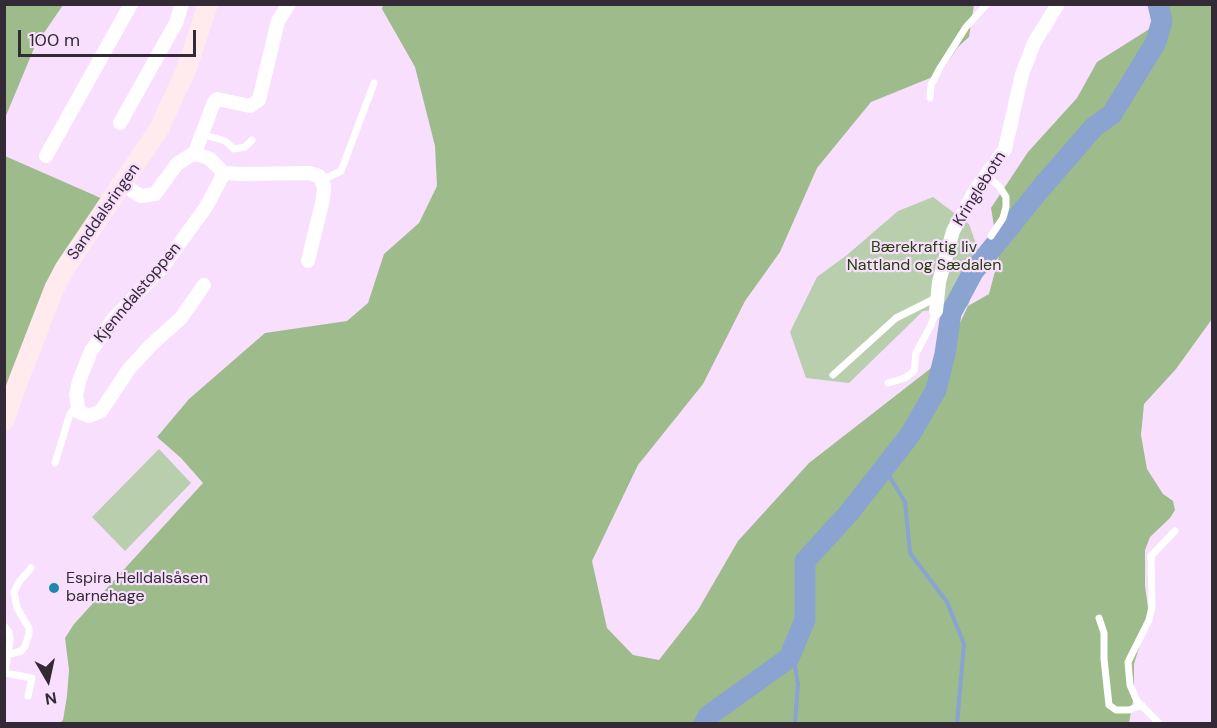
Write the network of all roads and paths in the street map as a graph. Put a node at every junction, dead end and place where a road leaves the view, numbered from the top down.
1 (131, 4) edge
2 (182, 4) edge
3 (208, 4) edge
4 (289, 4) edge
5 (987, 4) edge
6 (1058, 4) edge
7 (374, 83) dead end
8 (930, 98) dead end
9 (120, 123) dead end
10 (202, 134) junction
11 (252, 140) dead end
12 (194, 155) junction
13 (46, 156) dead end
14 (224, 173) junction
15 (986, 176) junction
16 (322, 180) junction
17 (123, 184) junction
18 (991, 236) dead end
19 (308, 261) dead end
20 (204, 285) dead end
21 (937, 304) junction
22 (833, 375) dead end
23 (888, 383) dead end
24 (76, 407) junction
25 (4, 421) edge
26 (55, 463) dead end
27 (1175, 531) dead end
28 (32, 568) dead end
29 (1099, 618) dead end
30 (4, 626) edge
31 (10, 654) junction
32 (5, 673) edge
33 (28, 696) dead end
34 (1142, 705) junction
35 (1160, 723) edge

1 - 13 street
2 - 9 street
3 - 17 main road, Sanddalsringen
4 - 10 street
5 - 8 lane
6 - 15 street, Kringlebotn
7 - 16 lane
10 - 11 lane
10 - 12 street
12 - 14 street
12 - 17 street
14 - 16 street
14 - 24 street, Kjenndalstoppen
15 - 18 lane
15 - 21 street, Kringlebotn
16 - 19 street
17 - 25 main road, Sanddalsringen
20 - 24 street
21 - 22 lane
21 - 23 lane
24 - 26 lane
27 - 34 lane
28 - 31 lane
29 - 34 lane
30 - 31 lane
31 - 32 lane
32 - 33 lane
34 - 35 lane

